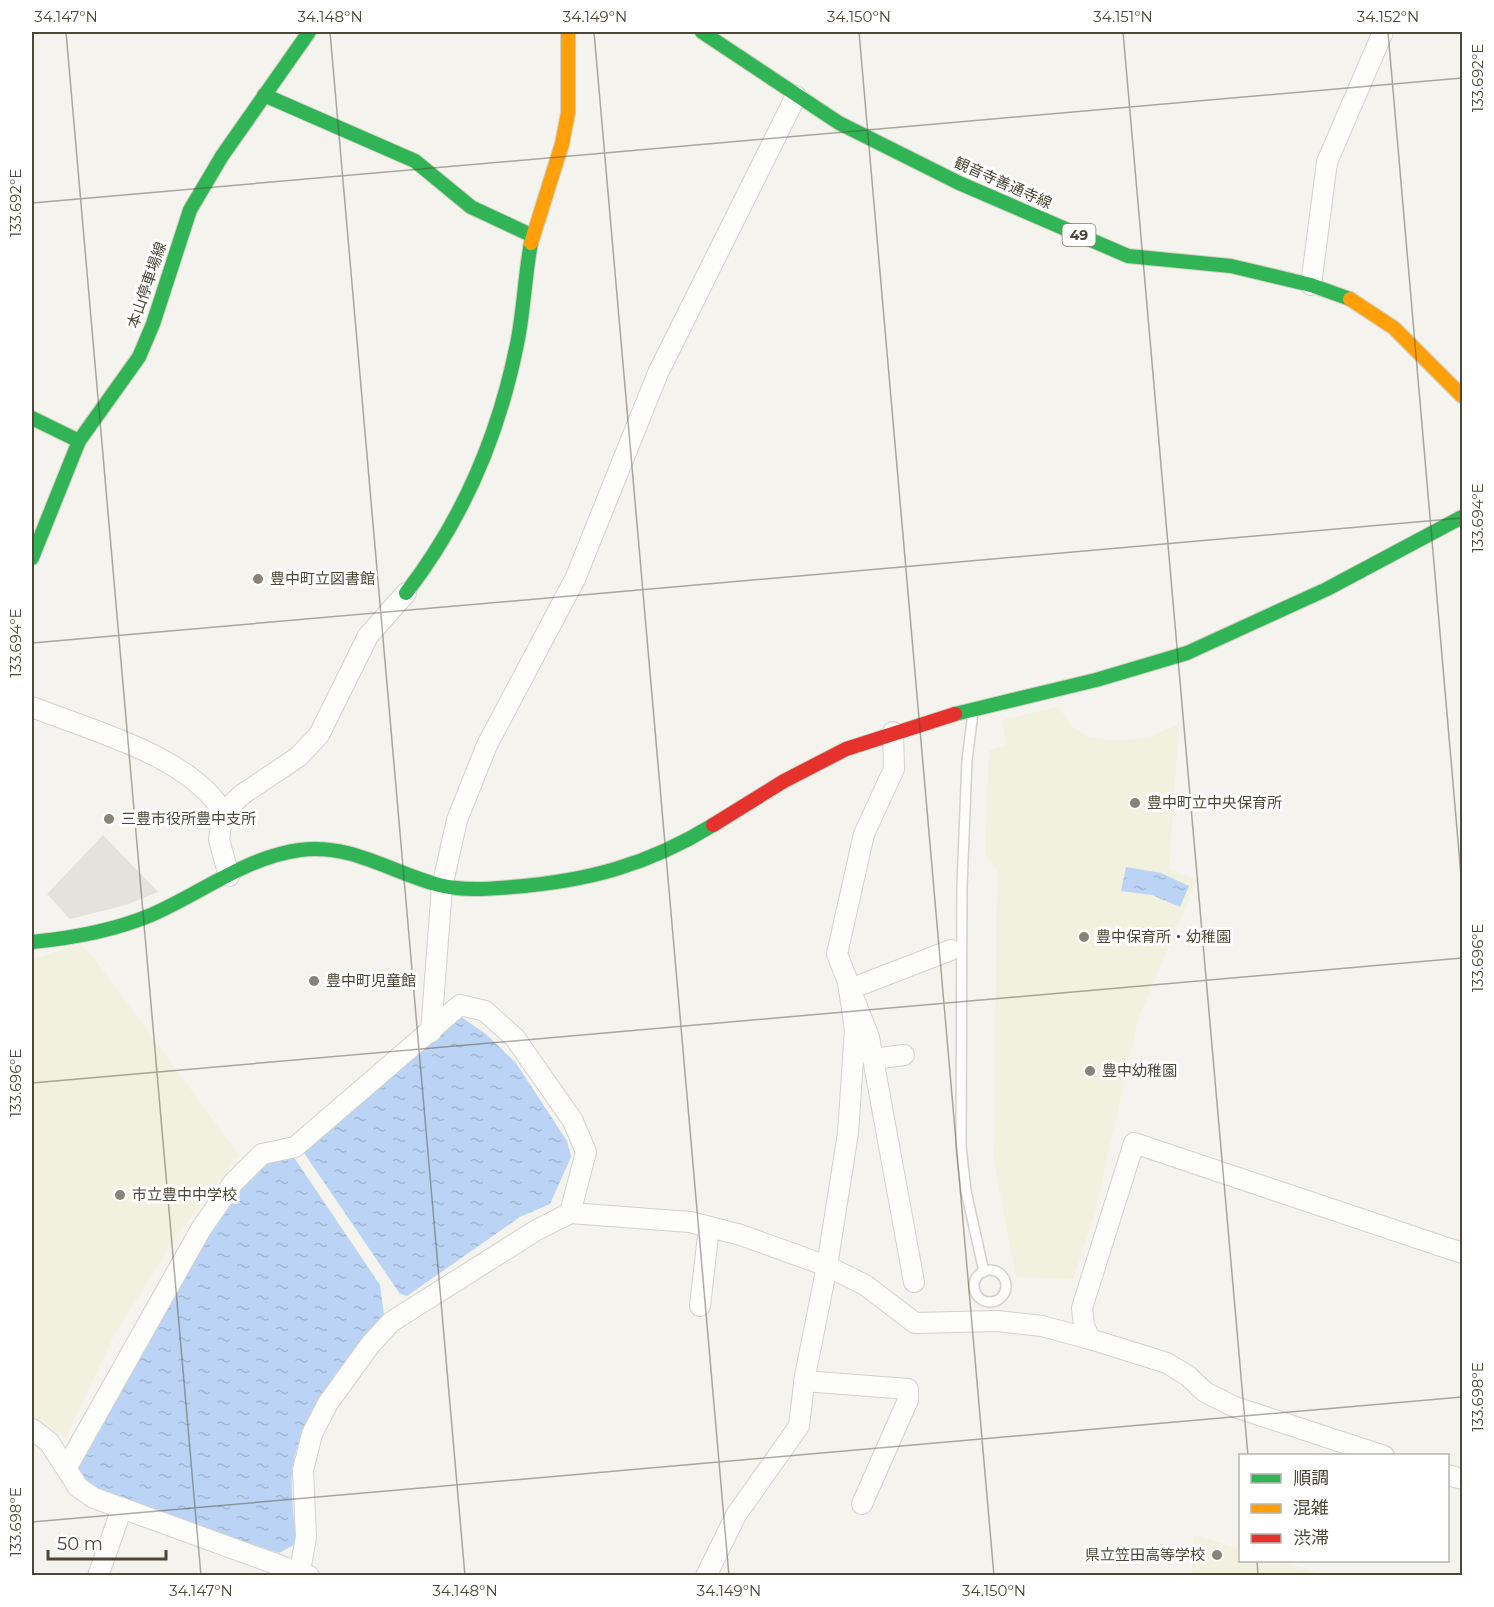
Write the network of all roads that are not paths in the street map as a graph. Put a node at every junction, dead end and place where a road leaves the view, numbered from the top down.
1 (309, 32) edge
2 (568, 32) edge
3 (702, 32) edge
4 (1383, 32) edge
5 (264, 95) junction
6 (796, 96) junction
7 (533, 236) junction
8 (1311, 285) junction
9 (1462, 396) edge
10 (32, 417) edge
11 (79, 441) junction
12 (1462, 517) edge
13 (32, 558) edge
14 (406, 593) joint
15 (32, 707) edge
16 (974, 711) junction
17 (893, 732) junction
18 (223, 812) junction
19 (229, 876) junction
20 (442, 887) junction
21 (32, 942) edge
22 (951, 950) dead end
23 (850, 989) junction
24 (430, 1032) junction
25 (904, 1055) dead end
26 (873, 1059) junction
27 (570, 1213) junction
28 (709, 1227) junction
29 (1462, 1253) edge
30 (827, 1266) junction
31 (984, 1272) dead end
32 (914, 1282) dead end
33 (700, 1306) dead end
34 (1090, 1339) junction
35 (804, 1381) junction
36 (32, 1429) edge
37 (1381, 1454) edge
38 (67, 1467) junction
39 (862, 1504) dead end
40 (122, 1508) junction
41 (305, 1573) edge
42 (98, 1575) edge
43 (706, 1575) edge

1 - 5 street, 本山停車場線
2 - 7 street
3 - 6 street, 観音寺善通寺線 / 49
4 - 8 street
5 - 7 street
5 - 11 street, 本山停車場線
6 - 8 street, 観音寺善通寺線 / 49
6 - 20 street
7 - 14 street
8 - 9 street, 観音寺善通寺線 / 49
10 - 11 street
11 - 13 street, 本山停車場線
12 - 16 street
14 - 18 street
15 - 18 street
16 - 17 street
16 - 31 lane
17 - 20 street
17 - 23 street
18 - 19 street
19 - 20 street
19 - 21 street
20 - 24 street
22 - 23 street
23 - 26 street
23 - 30 street
24 - 27 street
24 - 38 street
25 - 26 street
26 - 32 street
27 - 28 street
27 - 41 street
28 - 30 street
28 - 33 street
29 - 34 street
30 - 34 street
30 - 35 street
34 - 37 street
35 - 39 street
35 - 43 street
36 - 38 street
38 - 40 street
40 - 41 street
40 - 42 street

